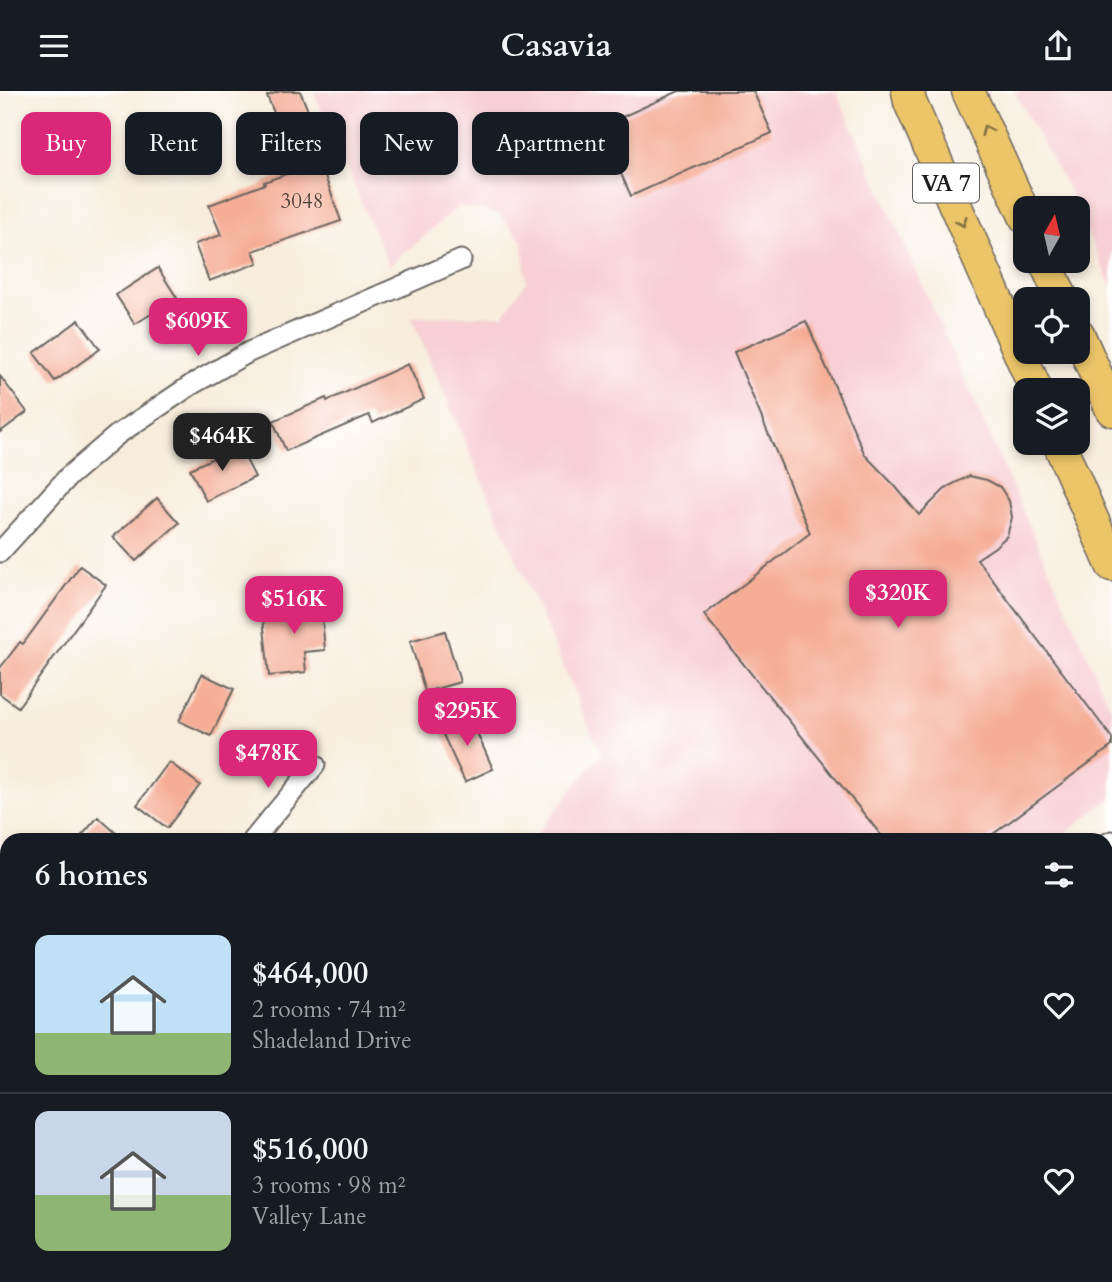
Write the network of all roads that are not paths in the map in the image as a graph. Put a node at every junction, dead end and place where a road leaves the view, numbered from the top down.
1 (908, 91) edge
2 (968, 91) edge
3 (1016, 196) edge
4 (461, 260) dead end
5 (1090, 361) edge
6 (1031, 378) edge
7 (1112, 410) edge
8 (1064, 455) edge
9 (0, 552) edge
10 (1112, 565) edge
11 (315, 765) dead end
12 (259, 833) edge

1 -> 6 main road, VA 7
3 -> 2 main road, VA 7
4 - 9 street
5 - 7 main road
8 - 10 main road
11 - 12 street

